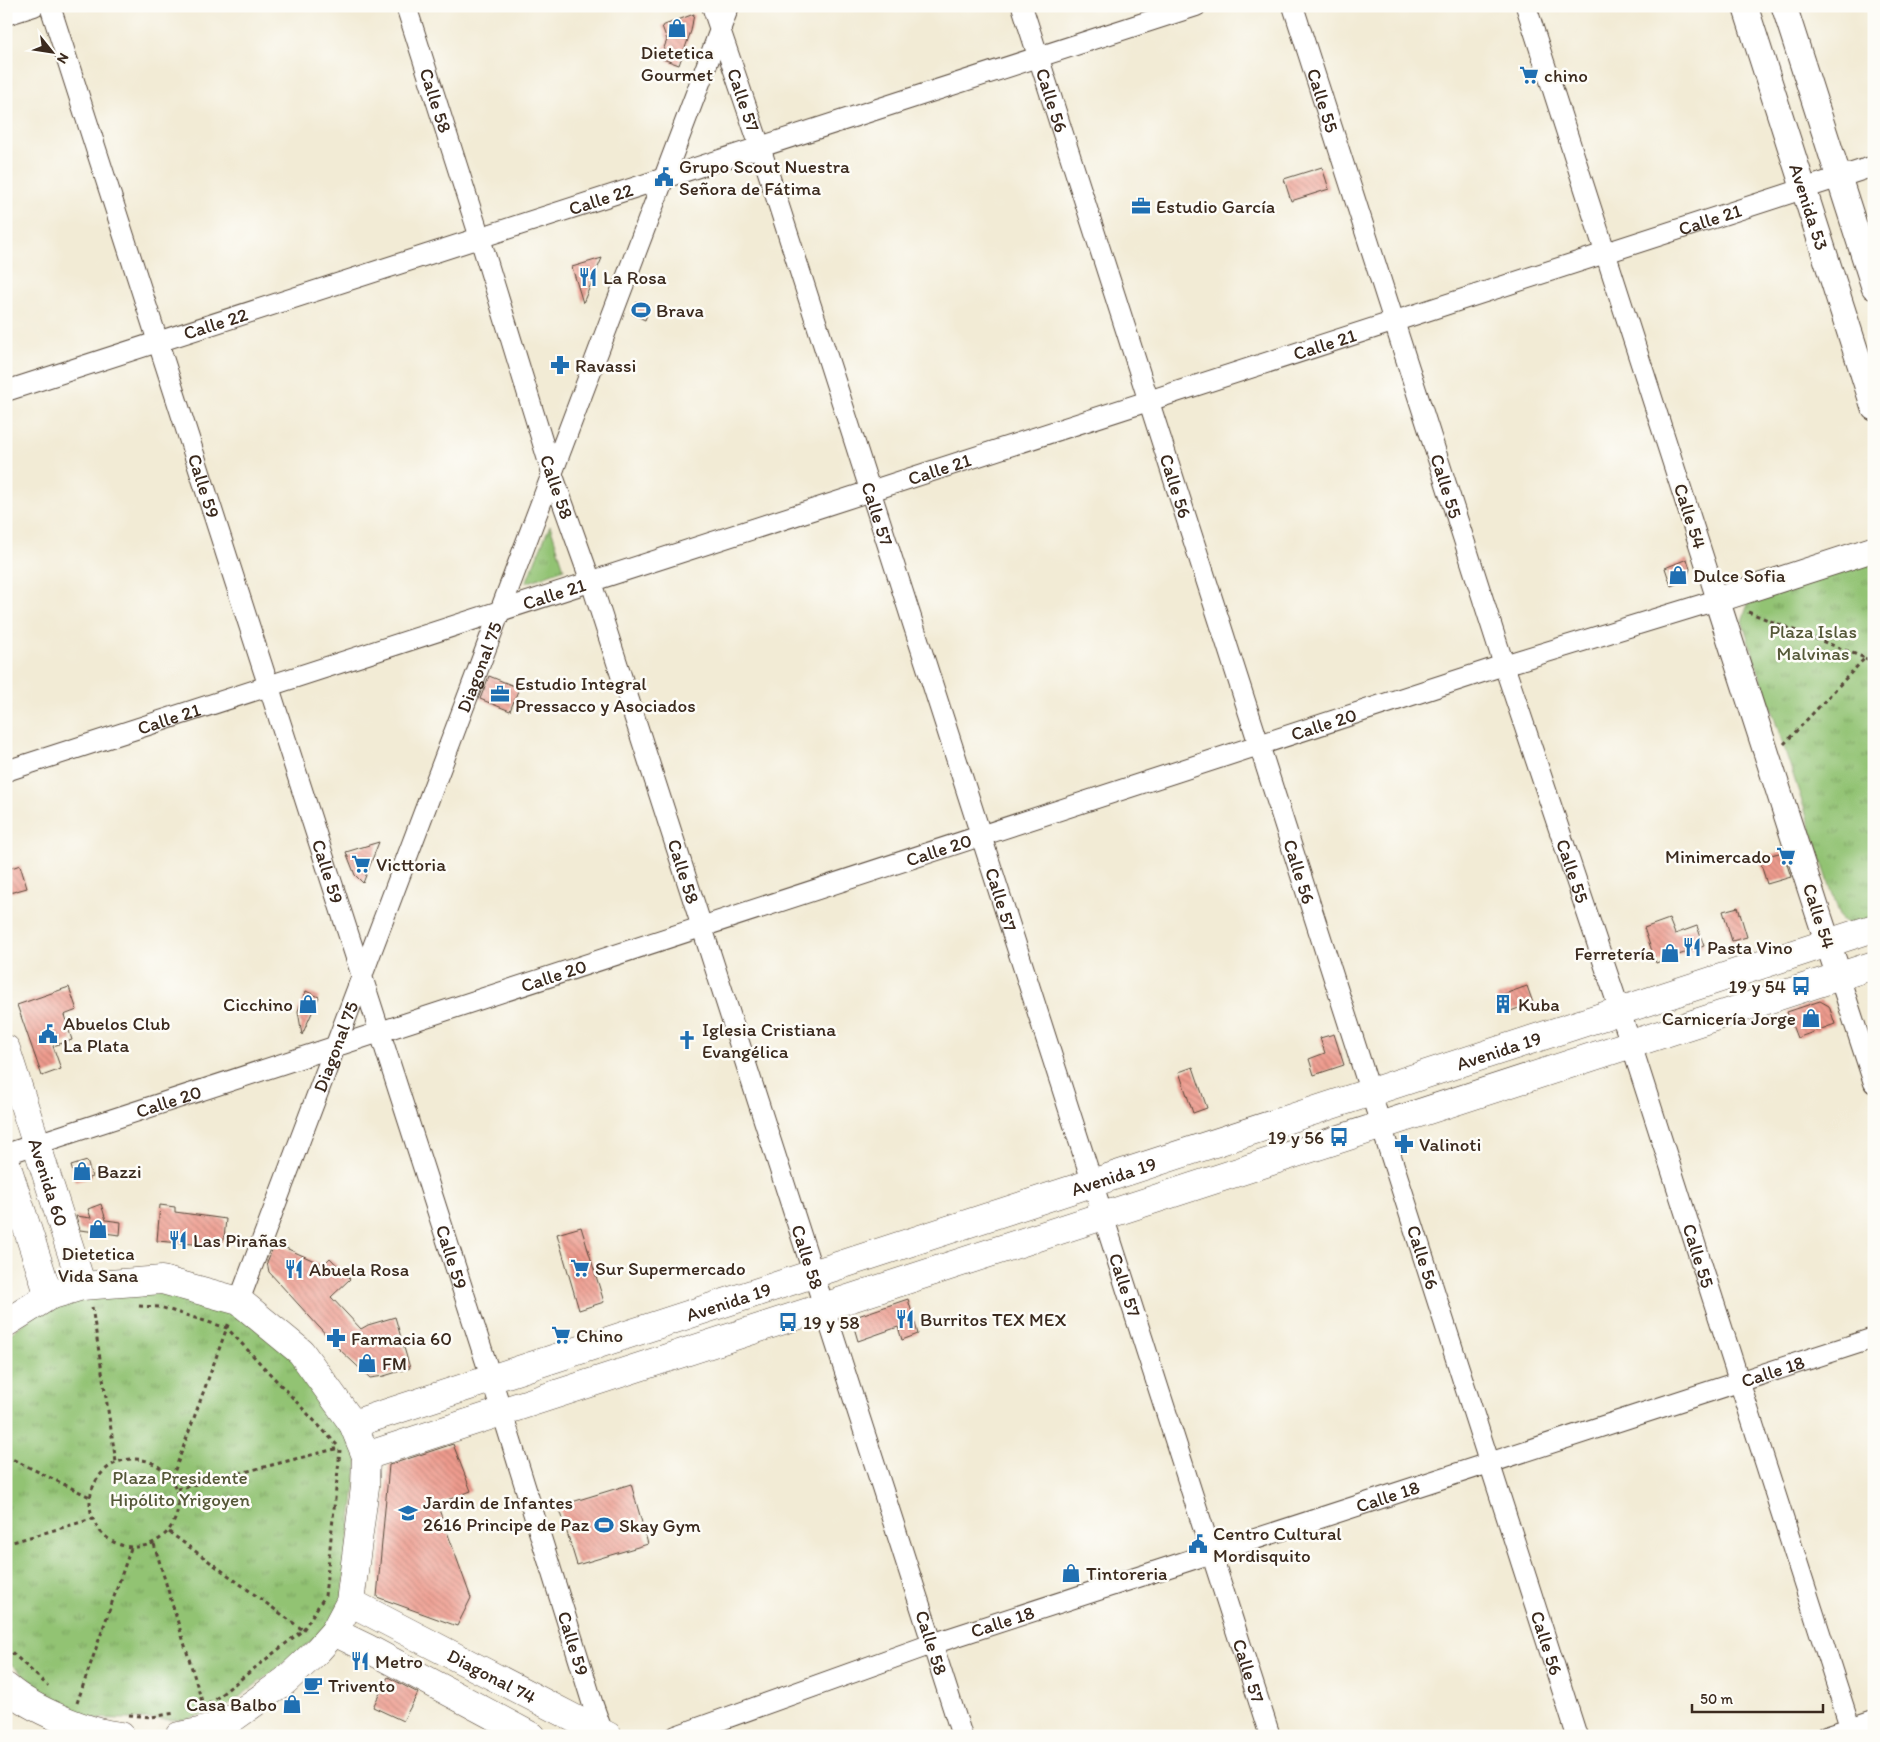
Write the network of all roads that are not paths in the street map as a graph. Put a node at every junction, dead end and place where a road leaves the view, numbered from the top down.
1 (34, 6) edge
2 (50, 6) edge
3 (406, 6) edge
4 (712, 6) edge
5 (729, 6) edge
6 (1022, 6) edge
7 (1196, 6) edge
8 (1293, 6) edge
9 (1526, 6) edge
10 (1745, 6) edge
11 (1784, 6) edge
12 (6, 15) edge
13 (720, 30) junction
14 (1038, 57) junction
15 (760, 147) junction
16 (1874, 166) edge
17 (1839, 177) junction
18 (664, 178) junction
19 (1804, 189) junction
20 (480, 238) junction
21 (1605, 253) junction
22 (1874, 287) edge
23 (1394, 321) junction
24 (158, 342) junction
25 (6, 391) edge
26 (1148, 401) junction
27 (1874, 408) edge
28 (552, 473) junction
29 (871, 491) junction
30 (1874, 549) edge
31 (591, 582) junction
32 (1717, 600) junction
33 (499, 613) junction
34 (1504, 665) junction
35 (269, 686) junction
36 (1259, 745) junction
37 (6, 771) edge
38 (981, 836) junction
39 (702, 927) junction
40 (1874, 928) edge
41 (1827, 943) junction
42 (1874, 965) edge
43 (1839, 976) junction
44 (361, 977) junction
45 (1620, 1010) junction
46 (380, 1032) junction
47 (1631, 1044) junction
48 (334, 1048) junction
49 (6, 1049) edge
50 (1874, 1083) edge
51 (1370, 1092) junction
52 (1381, 1125) junction
53 (37, 1144) junction
54 (6, 1154) edge
55 (6, 1163) edge
56 (1093, 1182) junction
57 (1103, 1216) junction
58 (813, 1274) junction
59 (87, 1294) junction
60 (49, 1296) junction
61 (238, 1301) junction
62 (824, 1307) junction
63 (6, 1323) edge
64 (1874, 1338) edge
65 (491, 1379) junction
66 (1739, 1382) junction
67 (502, 1412) junction
68 (352, 1424) junction
69 (366, 1456) junction
70 (1489, 1463) junction
71 (1212, 1553) junction
72 (350, 1602) junction
73 (334, 1632) junction
74 (932, 1644) junction
75 (6, 1687) edge
76 (1874, 1720) edge
77 (202, 1724) edge
78 (122, 1725) edge
79 (69, 1729) edge
80 (1852, 1732) edge
81 (605, 1735) edge
82 (531, 1736) edge
83 (676, 1736) edge
84 (962, 1736) edge
85 (1270, 1736) edge
86 (1577, 1736) edge
87 (1826, 1736) edge

1 - 12 street
2 - 24 street, Calle 59
3 - 20 street, Calle 58
4 - 13 street, Calle 57
5 - 13 street, Diagonal 75
6 - 14 street, Calle 56
7 - 14 street, Calle 22
8 - 23 street, Calle 55
9 - 21 street, Calle 54
10 - 19 street, Avenida 53
11 - 17 street, Avenida 53
13 - 15 street, Calle 57
13 - 18 street, Diagonal 75
14 - 15 street, Calle 22
14 - 26 street, Calle 56
15 - 18 street, Calle 22
15 - 29 street, Calle 57
16 - 17 street, Calle 21
17 - 19 street, Calle 21
17 - 22 street, Avenida 53
18 - 20 street, Calle 22
18 - 28 street, Diagonal 75
19 - 21 street, Calle 21
19 - 27 street, Avenida 53
20 - 24 street, Calle 22
20 - 28 street, Calle 58
21 - 23 street, Calle 21
21 - 32 street, Calle 54
23 - 26 street, Calle 21
23 - 34 street, Calle 55
24 - 25 street, Calle 22
24 - 35 street, Calle 59
26 - 29 street, Calle 21
26 - 36 street, Calle 56
28 - 31 street, Calle 58
28 - 33 street, Diagonal 75
29 - 31 street, Calle 21
29 - 38 street, Calle 57
30 - 32 street, Calle 20
31 - 33 street, Calle 21
31 - 39 street, Calle 58
32 - 34 street, Calle 20
32 - 41 street, Calle 54
33 - 35 street, Calle 21
33 - 44 street, Diagonal 75
34 - 36 street, Calle 20
34 - 45 street, Calle 55
35 - 37 street, Calle 21
35 - 44 street, Calle 59
36 - 38 street, Calle 20
36 - 51 street, Calle 56
38 - 39 street, Calle 20
38 - 56 street, Calle 57
39 - 46 street, Calle 20
39 - 58 street, Calle 58
40 - 41 main road, Avenida 19
41 - 43 street, Calle 54
41 - 45 main road, Avenida 19
42 - 43 main road, Avenida 19
43 - 47 main road, Avenida 19
43 - 50 street, Calle 54
44 - 46 street, Calle 59
44 - 48 street, Diagonal 75
45 - 47 street, Calle 55
45 - 51 main road, Avenida 19
46 - 48 street, Calle 20
46 - 65 street, Calle 59
47 - 52 main road, Avenida 19
47 - 66 street, Calle 55
48 - 53 street, Calle 20
48 - 61 street, Diagonal 75
49 - 53 main road, Avenida 60
51 - 52 street, Calle 56
51 - 56 main road, Avenida 19
52 - 57 main road, Avenida 19
52 - 70 street, Calle 56
53 - 54 street, Calle 20
53 - 59 main road, Avenida 60
55 - 60 main road, Avenida 60
56 - 57 street, Calle 57
56 - 58 main road, Avenida 19
57 - 62 main road, Avenida 19
57 - 71 street, Calle 57
58 - 62 street, Calle 58
58 - 65 main road, Avenida 19
59 - 60 main road
59 - 61 main road
60 - 63 main road
61 - 68 main road
62 - 67 main road, Avenida 19
62 - 74 street, Calle 58
64 - 66 street, Calle 18
65 - 67 street, Calle 59
65 - 68 main road, Avenida 19
66 - 70 street, Calle 18
66 - 80 street, Calle 55
67 - 69 main road, Avenida 19
67 - 81 street, Calle 59
68 - 69 main road
69 - 72 main road
70 - 71 street, Calle 18
70 - 86 street, Calle 56
71 - 74 street, Calle 18
71 - 85 street, Calle 57
72 - 73 main road
72 - 81 main road, Diagonal 74
73 - 77 main road
73 - 82 main road, Diagonal 74
74 - 83 street, Calle 18
74 - 84 street, Calle 58
75 - 79 main road
76 - 80 street
78 - 79 main road
80 - 87 street

